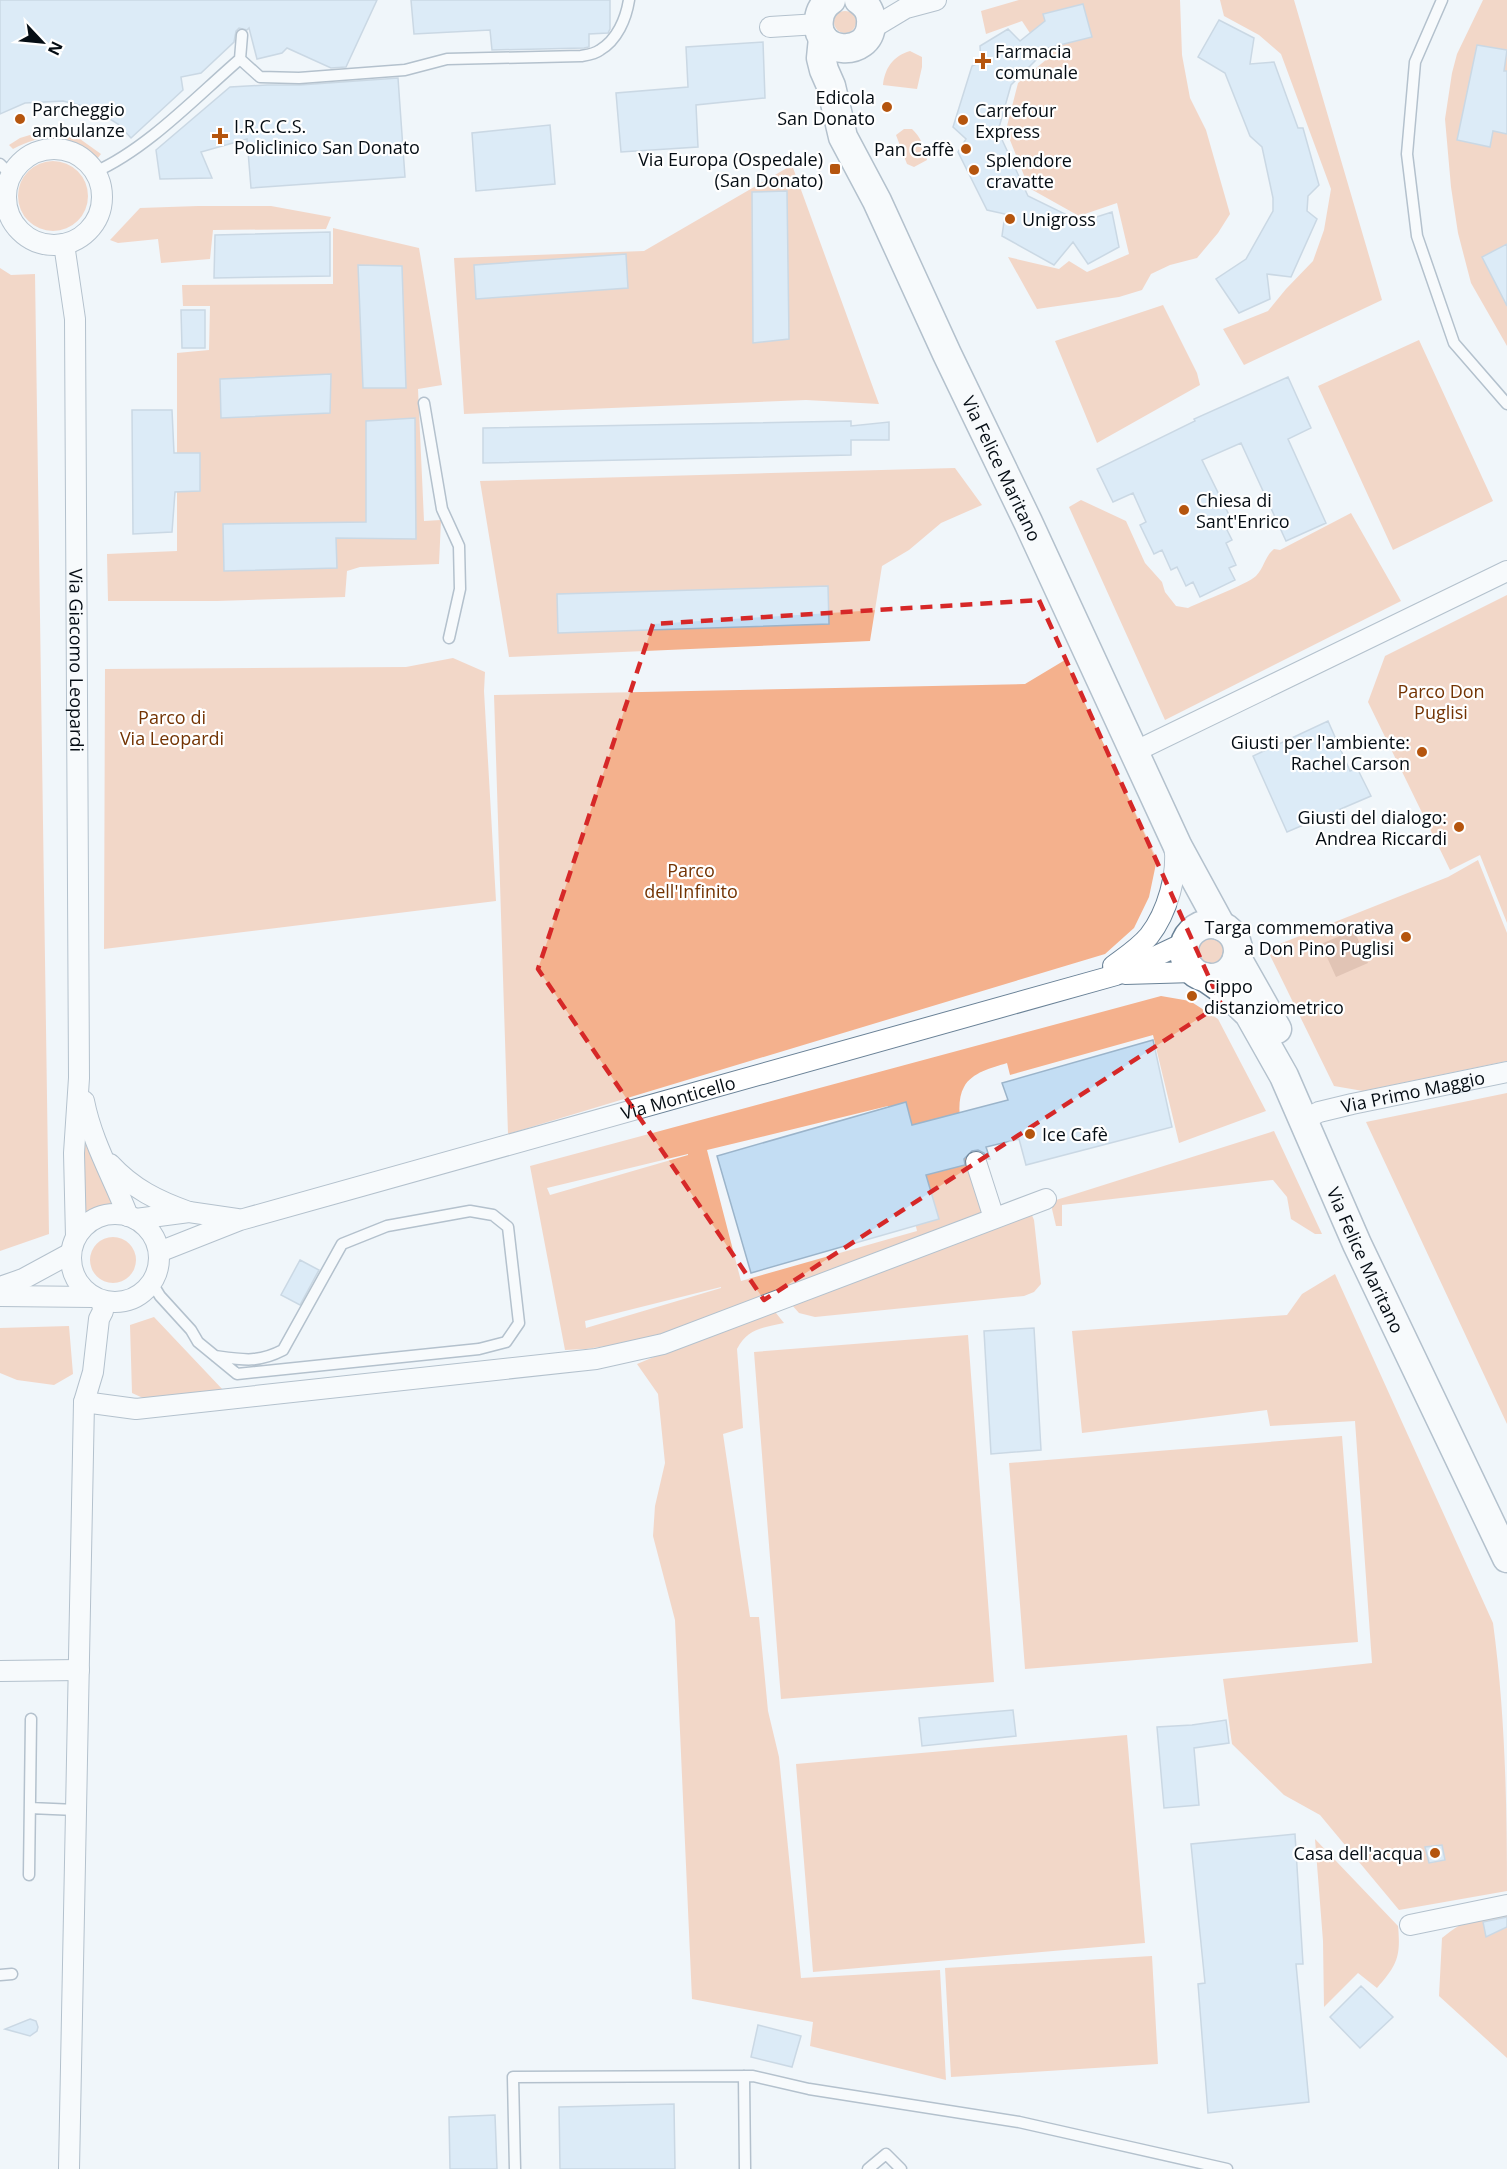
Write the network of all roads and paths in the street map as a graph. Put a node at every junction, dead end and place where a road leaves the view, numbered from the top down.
1 (629, 0) edge
2 (936, 0) edge
3 (1442, 0) edge
4 (906, 8) junction
5 (822, 15) edge
6 (862, 20) edge
7 (770, 27) dead end
8 (242, 35) dead end
9 (240, 59) junction
10 (831, 86) junction
11 (95, 172) junction
12 (5, 175) edge
13 (3, 203) edge
14 (64, 244) junction
15 (424, 403) dead end
16 (1507, 404) edge
17 (1507, 571) edge
18 (450, 638) dead end
19 (1134, 752) junction
20 (1174, 840) junction
21 (1221, 926) junction
22 (1189, 937) junction
23 (1237, 958) junction
24 (1116, 975) junction
25 (1199, 975) junction
26 (1049, 993) junction
27 (1507, 1072) edge
28 (79, 1078) junction
29 (1311, 1116) junction
30 (99, 1151) junction
31 (976, 1162) dead end
32 (1046, 1199) dead end
33 (189, 1212) junction
34 (132, 1217) junction
35 (994, 1218) junction
36 (240, 1220) junction
37 (73, 1245) junction
38 (159, 1252) junction
39 (152, 1283) junction
40 (0, 1287) edge
41 (0, 1296) edge
42 (97, 1299) junction
43 (216, 1356) junction
44 (84, 1402) junction
45 (1507, 1517) edge
46 (1507, 1558) edge
47 (79, 1670) junction
48 (0, 1671) edge
49 (31, 1719) dead end
50 (30, 1808) junction
51 (76, 1810) junction
52 (29, 1875) dead end
53 (1507, 1905) edge
54 (1410, 1925) dead end
55 (744, 2076) junction
56 (1197, 2165) edge
57 (69, 2169) edge
58 (515, 2169) edge
59 (745, 2169) edge
60 (868, 2169) edge
61 (901, 2169) edge
62 (1227, 2169) edge

1 - 9 lane
2 - 4 street
3 - 16 lane
4 - 6 street
4 - 6 street
5 - 6 street
5 - 7 street
5 - 10 street, Via Felice Maritano
6 - 10 street
8 - 9 lane
9 - 11 lane
10 - 19 street, Via Felice Maritano
11 - 12 street
11 - 14 street
12 - 13 street
13 - 14 street
14 - 28 street, Via Giacomo Leopardi
15 - 18 lane
17 - 19 street
19 - 20 street, Via Felice Maritano
20 - 21 street, Via Felice Maritano
20 - 22 street, Via Felice Maritano
20 - 26 street
21 - 22 street
21 - 23 street
22 - 24 street, Via Monticello
22 - 25 street
23 - 25 street
23 - 29 street, Via Felice Maritano
24 - 25 street, Via Monticello
24 - 26 street, Via Monticello
25 - 29 street, Via Felice Maritano
26 - 36 street, Via Monticello
27 - 29 street, Via Primo Maggio
28 - 30 street, Via Giacomo Leopardi
28 - 37 street, Via Giacomo Leopardi
29 - 45 street, Via Felice Maritano
29 - 46 street, Via Felice Maritano
30 - 33 street, Via Giacomo Leopardi
30 - 34 street, Via Giacomo Leopardi
31 - 35 street
32 - 35 street
33 - 34 street, Via Monticello
33 - 36 street, Via Monticello
34 - 37 street
34 - 38 street
35 - 44 street
36 - 38 street, Via Monticello
37 - 40 street
37 - 42 street
38 - 39 street
39 - 42 street
39 - 43 lane
41 - 42 street
42 - 44 street
43 - 43 lane
44 - 47 street
47 - 48 street
47 - 51 street
49 - 50 lane
50 - 51 lane
50 - 52 lane
51 - 57 street
53 - 54 street
55 - 56 lane
55 - 58 lane
55 - 59 lane
56 - 62 lane
60 - 61 lane

